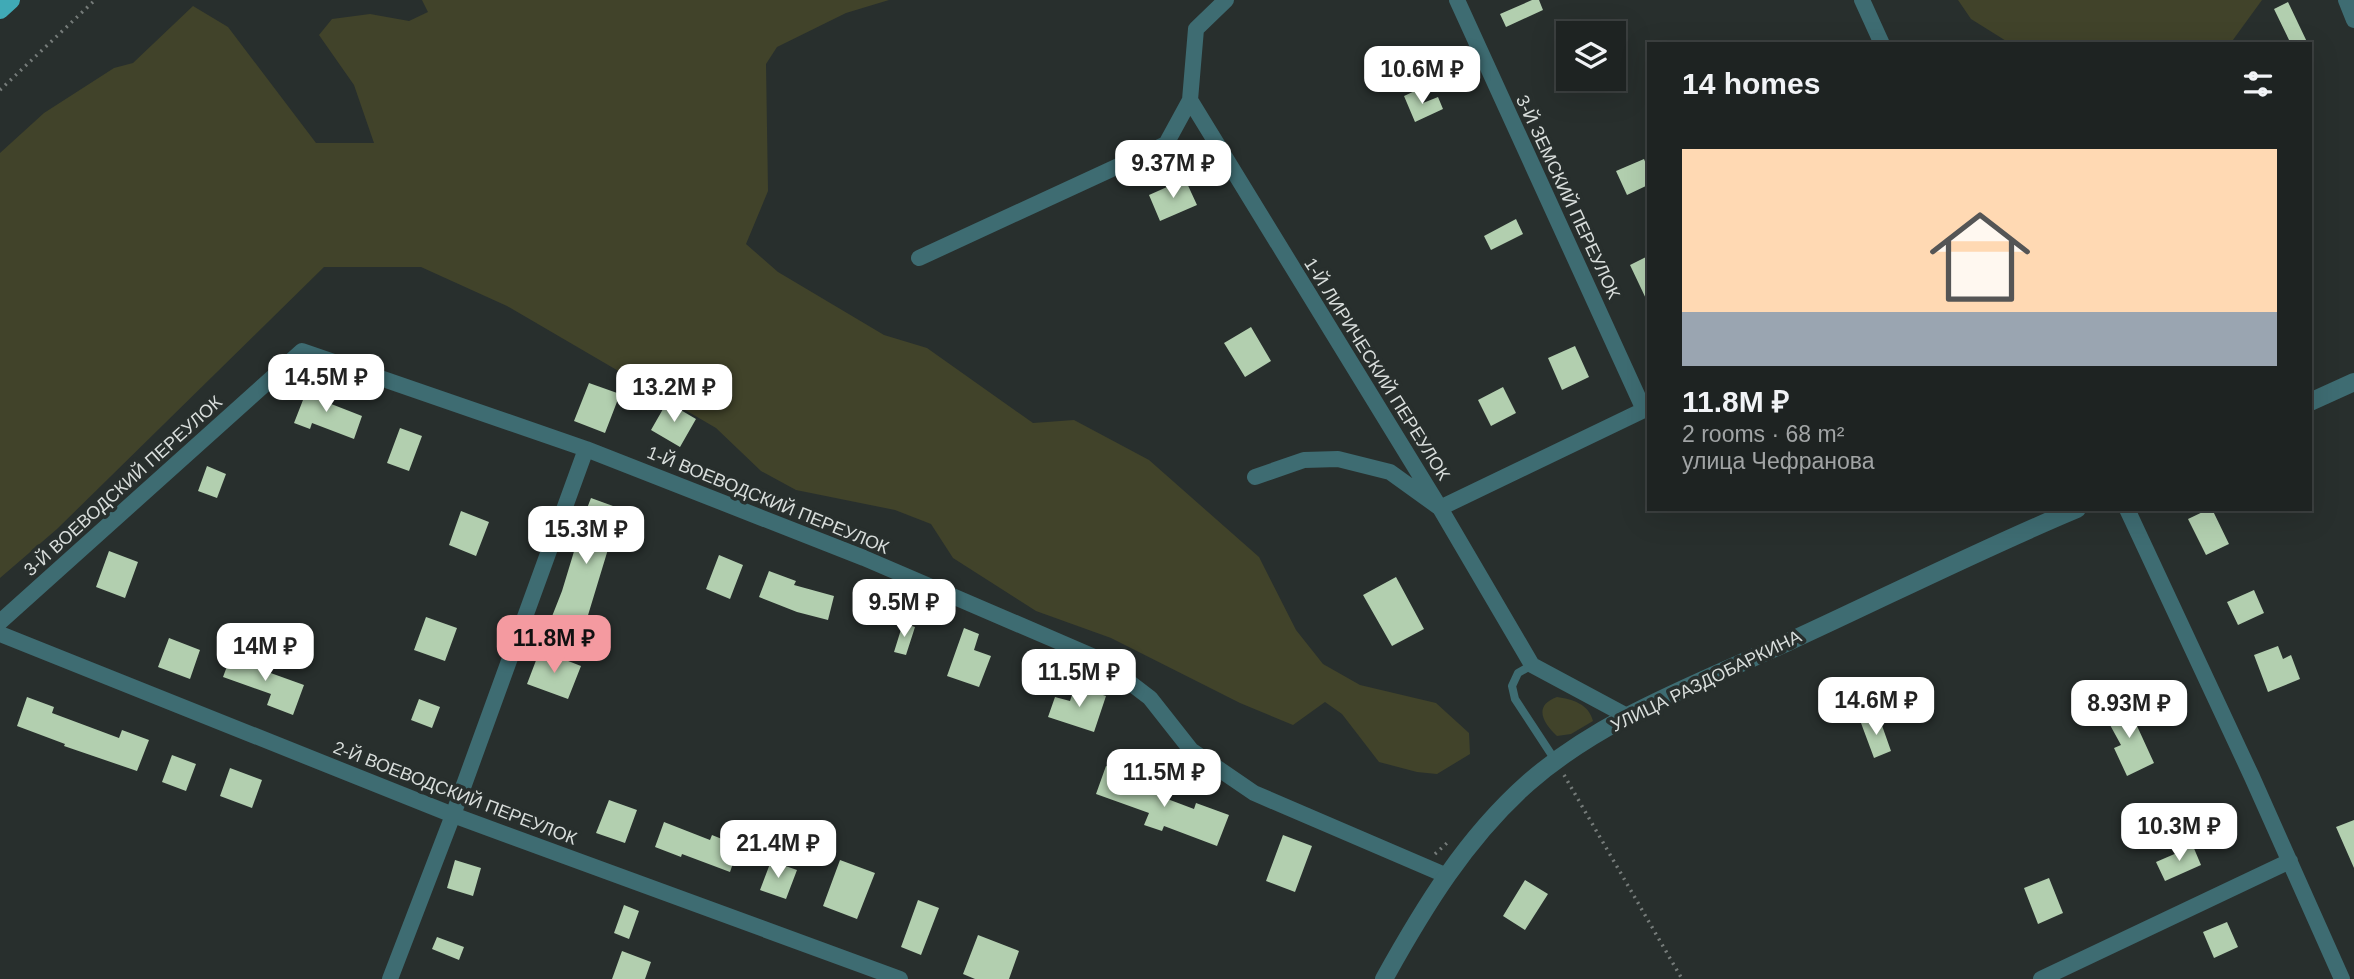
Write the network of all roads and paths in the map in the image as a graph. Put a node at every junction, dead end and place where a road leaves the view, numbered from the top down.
1 (11, 0) edge
2 (94, 0) edge
3 (1226, 0) edge
4 (1457, 0) edge
5 (1862, 0) edge
6 (2346, 0) edge
7 (0, 10) edge
8 (2354, 20) edge
9 (1881, 42) edge
10 (0, 90) edge
11 (1190, 100) junction
12 (919, 258) dead end
13 (302, 351) joint
14 (2354, 382) edge
15 (2312, 401) edge
16 (1646, 409) edge
17 (586, 449) junction
18 (1255, 477) dead end
19 (1440, 508) junction
20 (2073, 511) edge
21 (2128, 511) edge
22 (0, 622) edge
23 (0, 634) edge
24 (1532, 665) junction
25 (1627, 716) junction
26 (1555, 760) junction
27 (453, 815) junction
28 (2290, 861) junction
29 (1446, 875) junction
30 (390, 979) edge
31 (900, 979) edge
32 (1384, 979) edge
33 (1682, 979) edge
34 (2041, 979) edge
35 (2342, 979) edge

1 - 7 main road
2 - 10 path
3 - 11 street
4 - 16 street, 3-Й ЗЕМСКИЙ ПЕРЕУЛОК
5 - 9 street
6 - 8 street
11 - 12 street
11 - 19 street, 1-Й ЛИРИЧЕСКИЙ ПЕРЕУЛОК
13 - 17 street, 1-Й ВОЕВОДСКИЙ ПЕРЕУЛОК
13 - 22 street, 3-Й ВОЕВОДСКИЙ ПЕРЕУЛОК
14 - 15 street
16 - 19 street
17 - 27 street
17 - 29 street, 1-Й ВОЕВОДСКИЙ ПЕРЕУЛОК
18 - 19 street
19 - 24 street, 1-Й ЛИРИЧЕСКИЙ ПЕРЕУЛОК
20 - 25 street, УЛИЦА РАЗДОБАРКИНА
21 - 28 street
23 - 27 street, 2-Й ВОЕВОДСКИЙ ПЕРЕУЛОК
24 - 25 street
24 - 26 lane
25 - 26 street, УЛИЦА РАЗДОБАРКИНА
26 - 29 street, УЛИЦА РАЗДОБАРКИНА
26 - 33 path
27 - 30 street
27 - 31 street, 2-Й ВОЕВОДСКИЙ ПЕРЕУЛОК
28 - 34 street
28 - 35 street
29 - 32 street, УЛИЦА РАЗДОБАРКИНА

